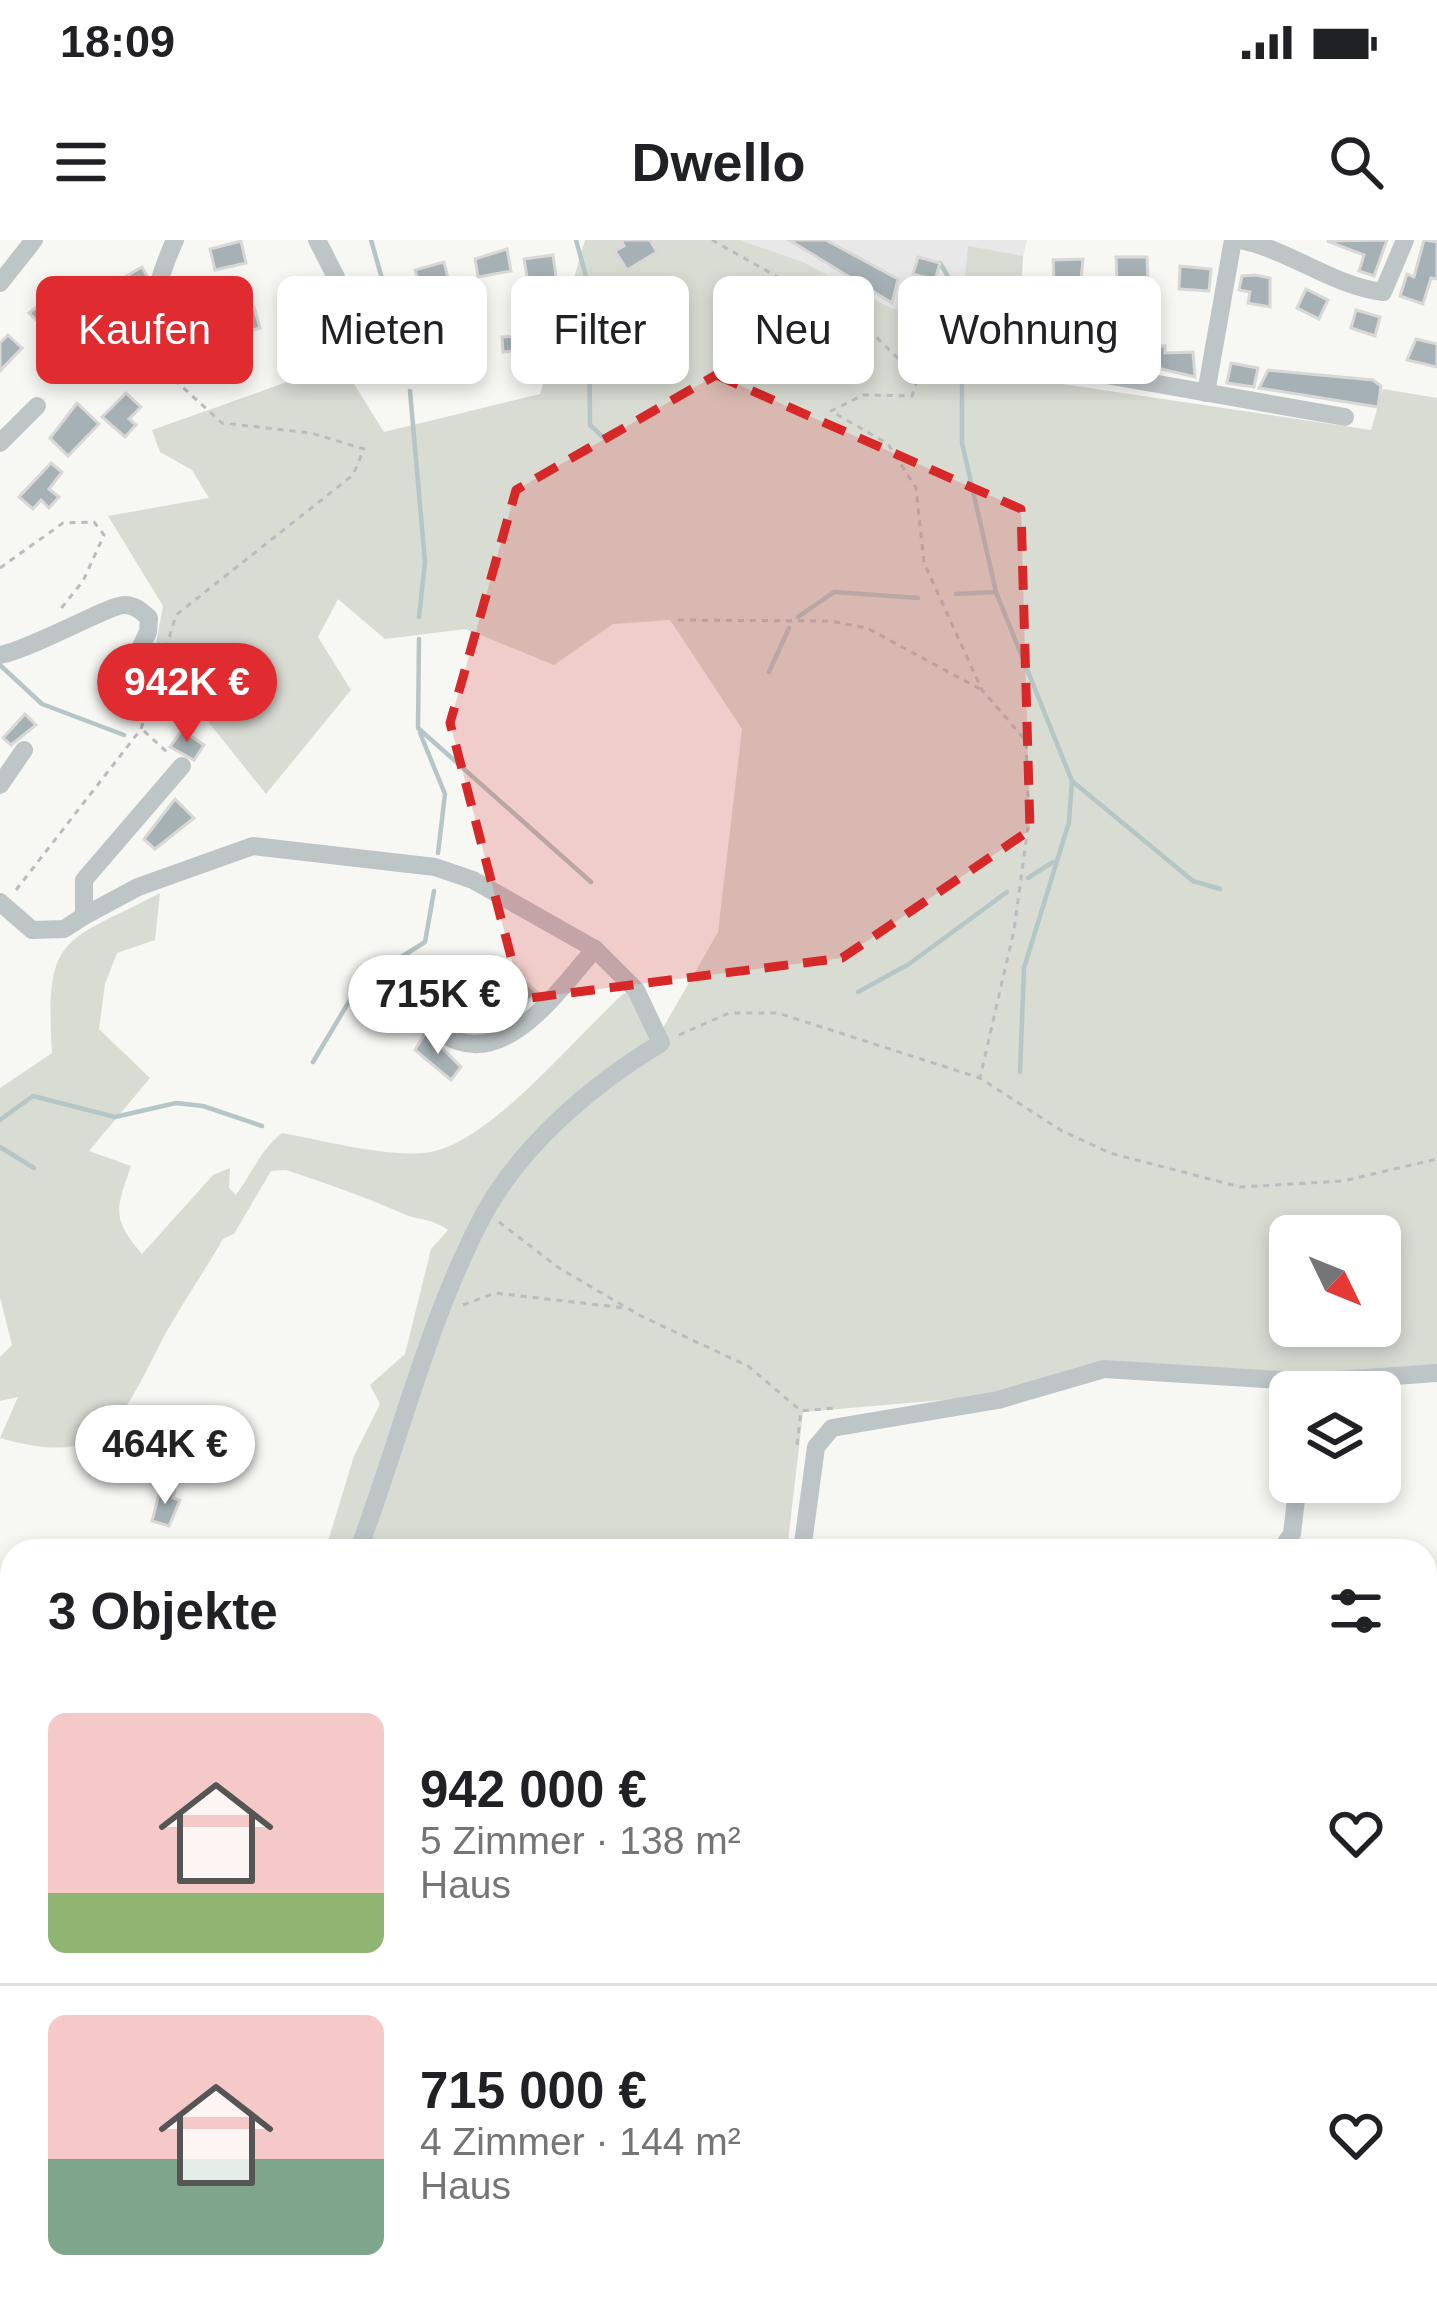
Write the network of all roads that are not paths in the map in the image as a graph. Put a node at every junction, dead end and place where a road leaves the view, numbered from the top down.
1 (34, 240) edge
2 (175, 240) edge
3 (317, 240) edge
4 (1237, 240) edge
5 (1405, 240) edge
6 (163, 276) edge
7 (335, 276) edge
8 (0, 283) edge
9 (1158, 384) edge
10 (1206, 392) junction
11 (37, 406) dead end
12 (1345, 417) dead end
13 (0, 443) edge
14 (0, 655) edge
15 (130, 667) dead end
16 (24, 750) dead end
17 (182, 766) road end
18 (0, 784) edge
19 (2, 904) edge
20 (84, 916) junction
21 (595, 949) junction
22 (443, 1034) dead end
23 (1437, 1373) edge
24 (1401, 1377) edge
25 (1269, 1383) edge
26 (1296, 1503) edge
27 (362, 1539) edge
28 (804, 1539) edge
29 (1288, 1539) edge

1 - 8 street
2 - 6 street
3 - 7 street
4 - 5 street
4 - 10 street
9 - 10 street
10 - 12 street
11 - 13 street
14 - 15 street
16 - 18 street
17 - 20 street
19 - 20 street
20 - 21 street
21 - 22 street
21 - 27 street
23 - 24 street
25 - 28 street
26 - 29 street

